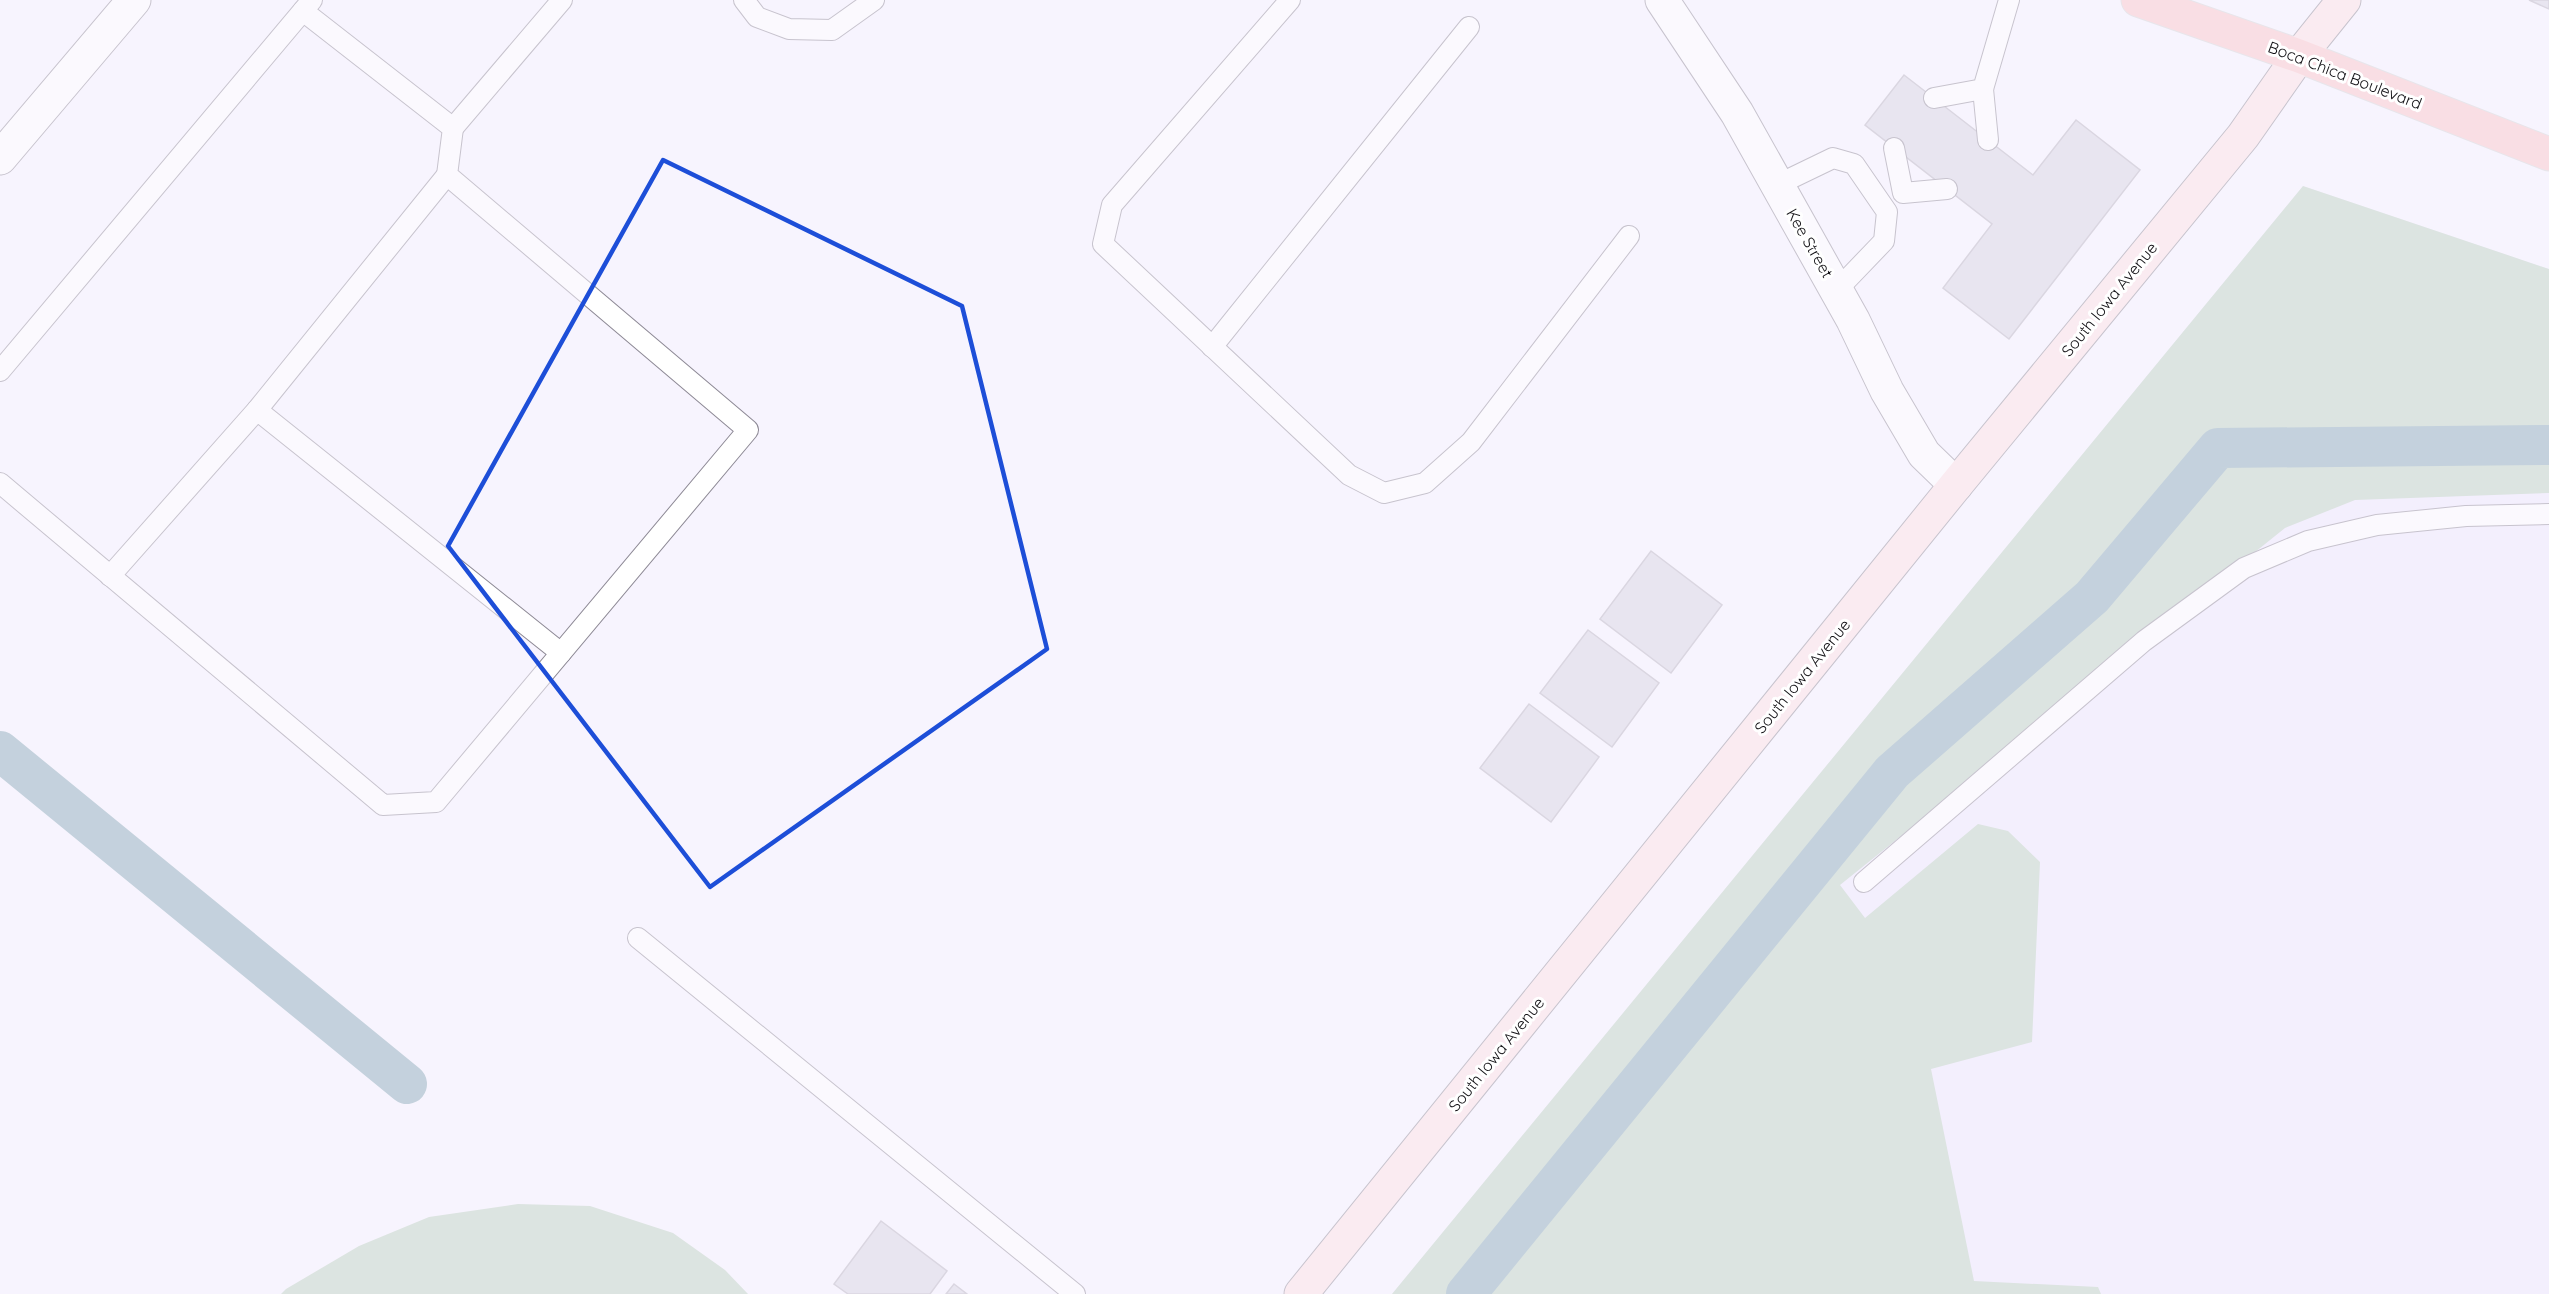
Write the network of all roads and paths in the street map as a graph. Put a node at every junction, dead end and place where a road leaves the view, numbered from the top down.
1 (134, 0) edge
2 (562, 0) edge
3 (744, 0) edge
4 (874, 0) edge
5 (1290, 0) edge
6 (1662, 0) edge
7 (2009, 0) edge
8 (2138, 0) edge
9 (2344, 0) edge
10 (308, 5) edge
11 (1469, 27) dead end
12 (2299, 56) junction
13 (1983, 89) junction
14 (1934, 98) dead end
15 (453, 128) junction
16 (1988, 141) dead end
17 (1894, 148) dead end
18 (2549, 154) edge
19 (0, 158) edge
20 (447, 175) junction
21 (1777, 184) junction
22 (1947, 189) dead end
23 (1903, 193) junction
24 (1887, 212) junction
25 (1629, 236) dead end
26 (1837, 290) junction
27 (1212, 347) junction
28 (0, 371) edge
29 (257, 410) junction
30 (0, 483) edge
31 (1956, 485) junction
32 (2549, 514) edge
33 (110, 576) junction
34 (561, 653) junction
35 (1864, 882) dead end
36 (638, 938) dead end
37 (1075, 1294) edge
38 (1301, 1294) edge

1 - 19 street
2 - 15 lane
3 - 4 lane
5 - 27 lane
6 - 21 street, Kee Street
7 - 13 lane
8 - 12 main road, Boca Chica Boulevard
9 - 12 street, South Iowa Avenue
10 - 15 lane
10 - 28 lane
11 - 27 lane
12 - 18 main road, Boca Chica Boulevard
12 - 31 street, South Iowa Avenue
13 - 14 lane
13 - 16 lane
15 - 20 lane
17 - 23 lane
20 - 29 lane
20 - 34 lane
21 - 24 lane
21 - 26 street, Kee Street
22 - 23 lane
23 - 24 lane
24 - 26 lane
25 - 27 lane
26 - 31 street, Kee Street
29 - 33 lane
29 - 34 lane
30 - 33 lane
31 - 38 street, South Iowa Avenue
32 - 35 lane
33 - 34 lane
36 - 37 lane

